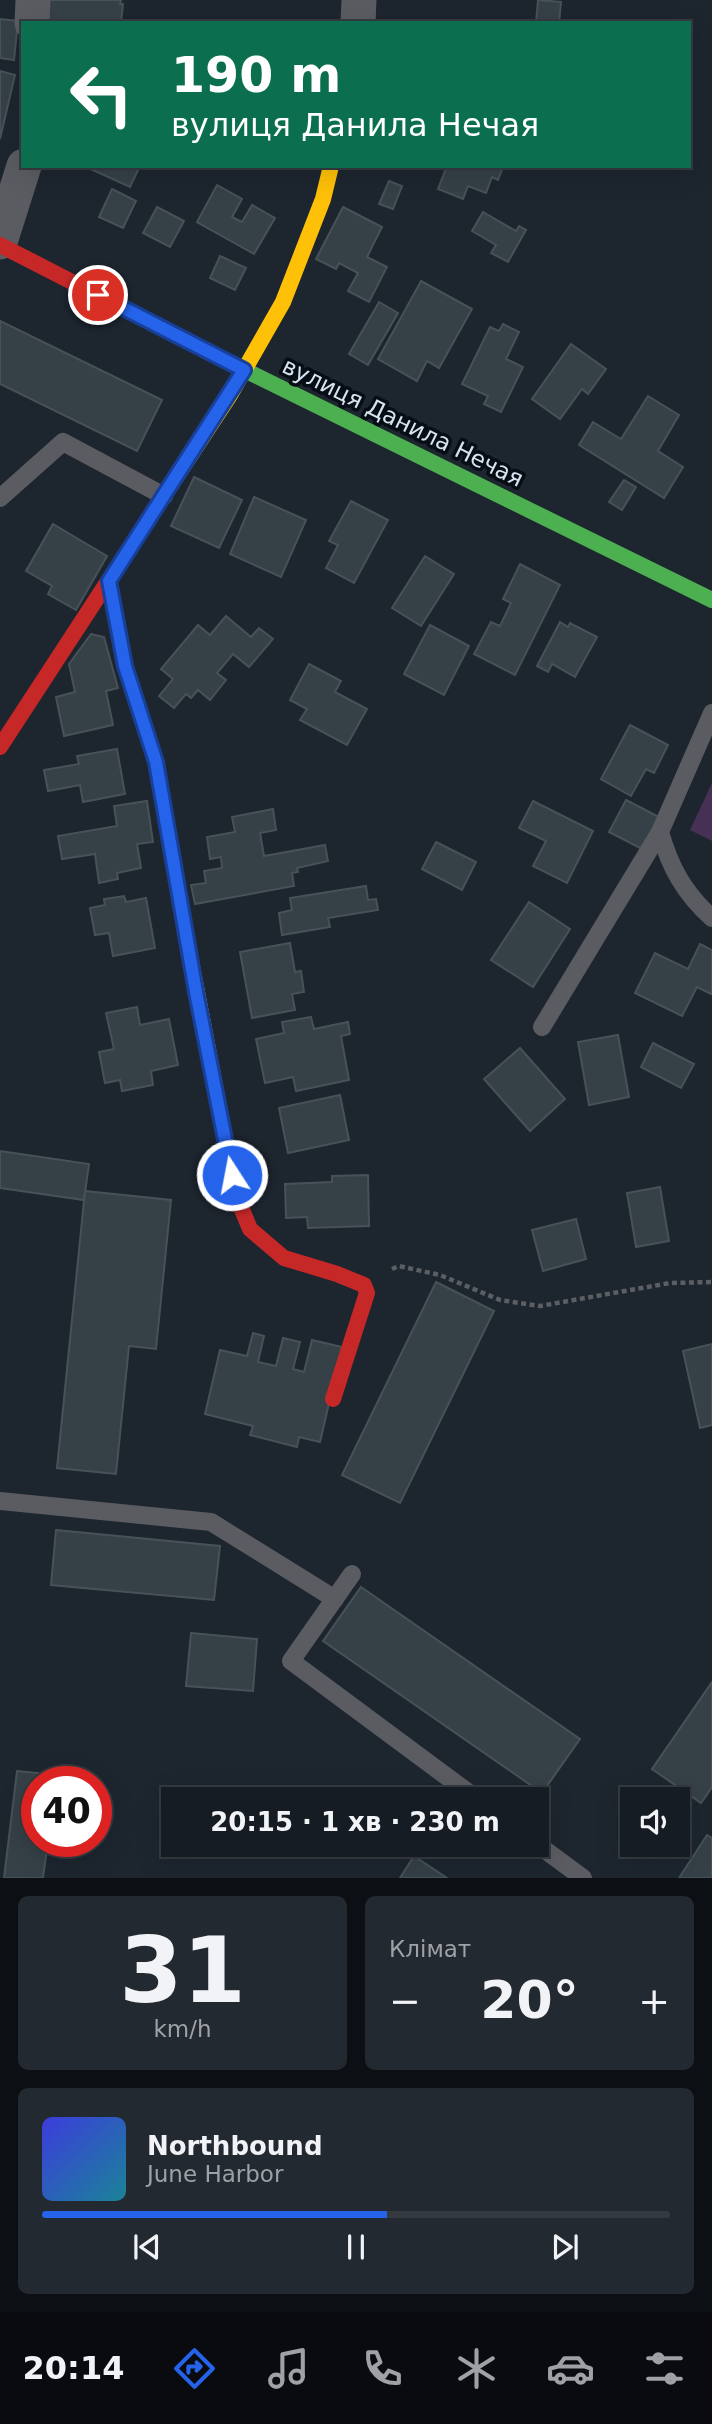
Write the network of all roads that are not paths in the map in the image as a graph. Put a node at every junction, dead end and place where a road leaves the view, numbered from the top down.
1 (33, 0) edge
2 (359, 0) edge
3 (32, 21) edge
4 (358, 21) edge
5 (23, 168) edge
6 (330, 168) edge
7 (0, 243) edge
8 (244, 370) junction
9 (164, 496) junction
10 (0, 498) edge
11 (109, 581) junction
12 (712, 600) edge
13 (712, 713) edge
14 (0, 747) edge
15 (660, 831) junction
16 (712, 918) edge
17 (542, 1027) dead end
18 (333, 1399) dead end
19 (0, 1501) edge
20 (352, 1574) dead end
21 (335, 1600) junction
22 (461, 1787) edge
23 (549, 1853) edge
24 (583, 1878) edge

1 - 3 street
2 - 4 street
5 - 7 street
6 - 8 street
7 - 8 street, вулиця Данила Нечая
8 - 9 street
8 - 12 street, вулиця Данила Нечая
9 - 10 lane
9 - 11 street
11 - 14 street
11 - 18 street
13 - 15 lane
15 - 16 lane
15 - 17 lane
19 - 21 lane
20 - 21 lane
21 - 22 lane
23 - 24 lane

